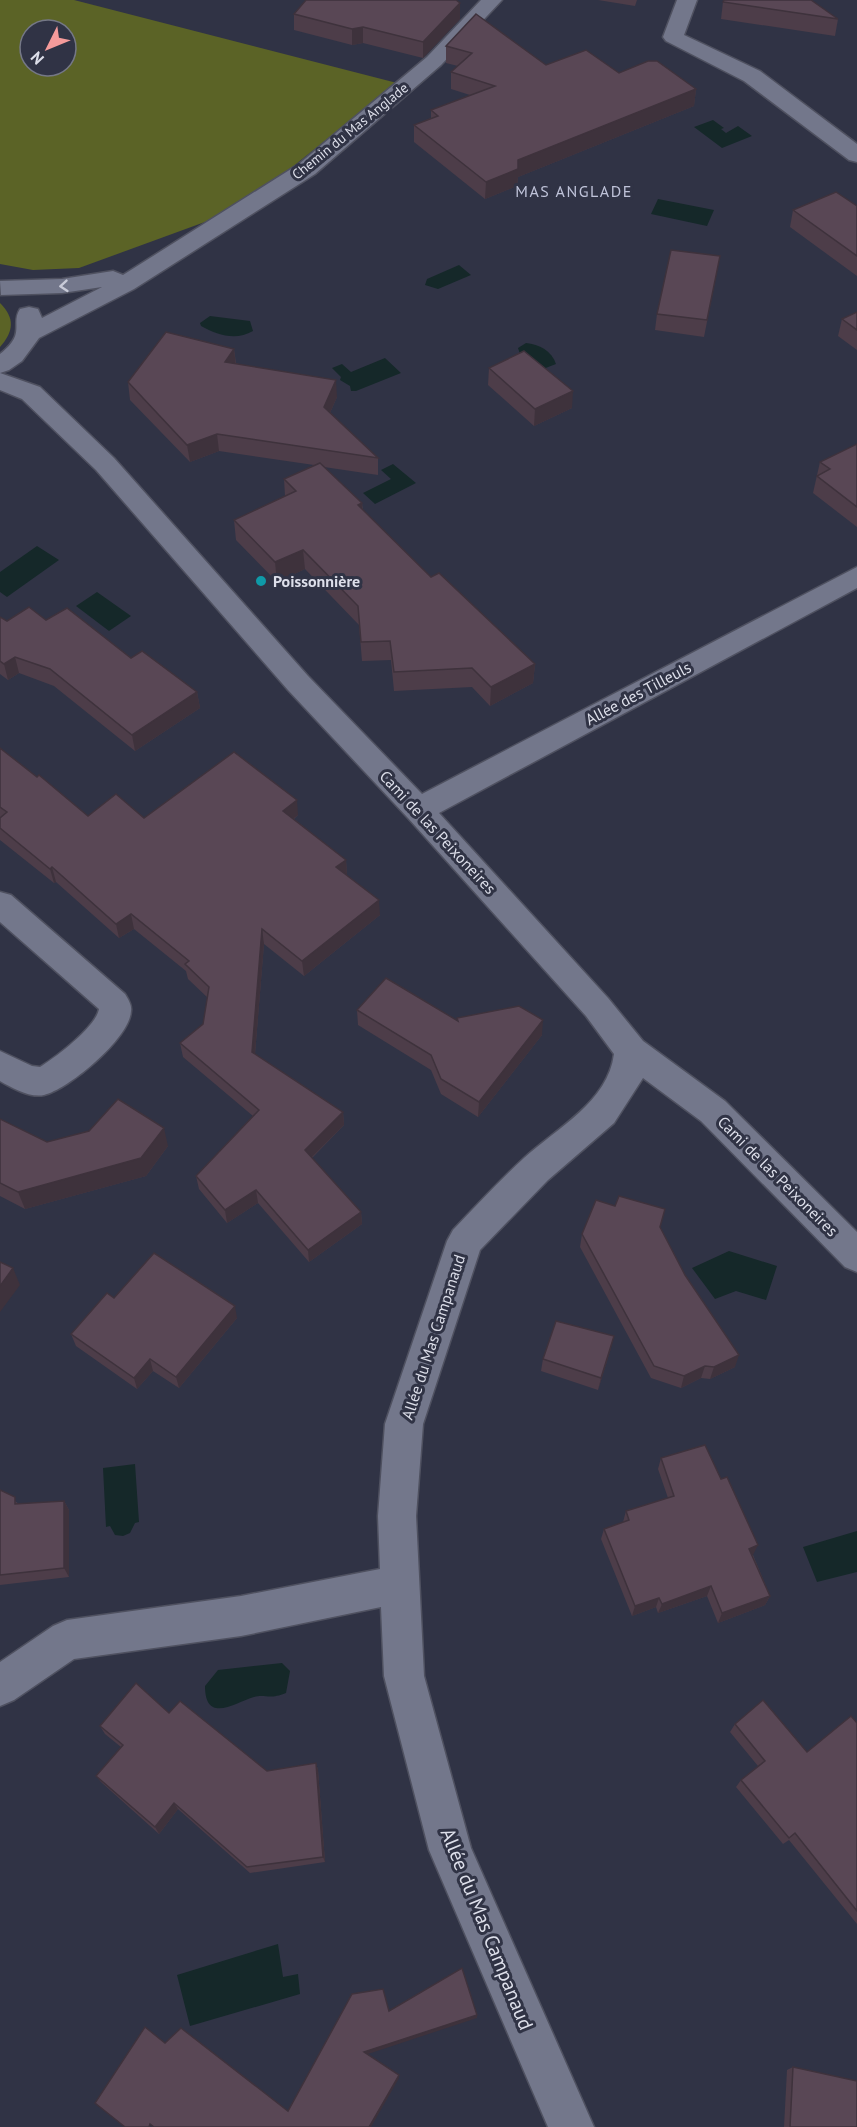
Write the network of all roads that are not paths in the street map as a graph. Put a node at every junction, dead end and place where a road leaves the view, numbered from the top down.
1 (492, 0) edge
2 (687, 0) edge
3 (857, 155) edge
4 (160, 260) junction
5 (1, 287) edge
6 (16, 350) edge
7 (0, 381) edge
8 (31, 393) junction
9 (857, 576) edge
10 (419, 810) junction
11 (0, 904) edge
12 (631, 1051) junction
13 (0, 1065) edge
14 (857, 1256) edge
15 (400, 1584) junction
16 (0, 1686) edge
17 (571, 2127) edge

1 - 4 street, Chemin du Mas Anglade
2 - 3 street
4 -> 5 street, Chemin du Mas Anglade
4 - 6 street, Chemin du Mas Anglade
5 - 6 street, Cami de las Peixoneires
6 - 8 street, Cami de las Peixoneires
7 - 8 street, Cami de las Peixoneires
8 - 10 street, Cami de las Peixoneires
9 - 10 street, Allée des Tilleuls
10 - 12 street, Cami de las Peixoneires
11 - 13 street
12 - 14 street, Cami de las Peixoneires
12 - 15 street, Allée du Mas Campanaud
15 - 16 street
15 - 17 street, Allée du Mas Campanaud

